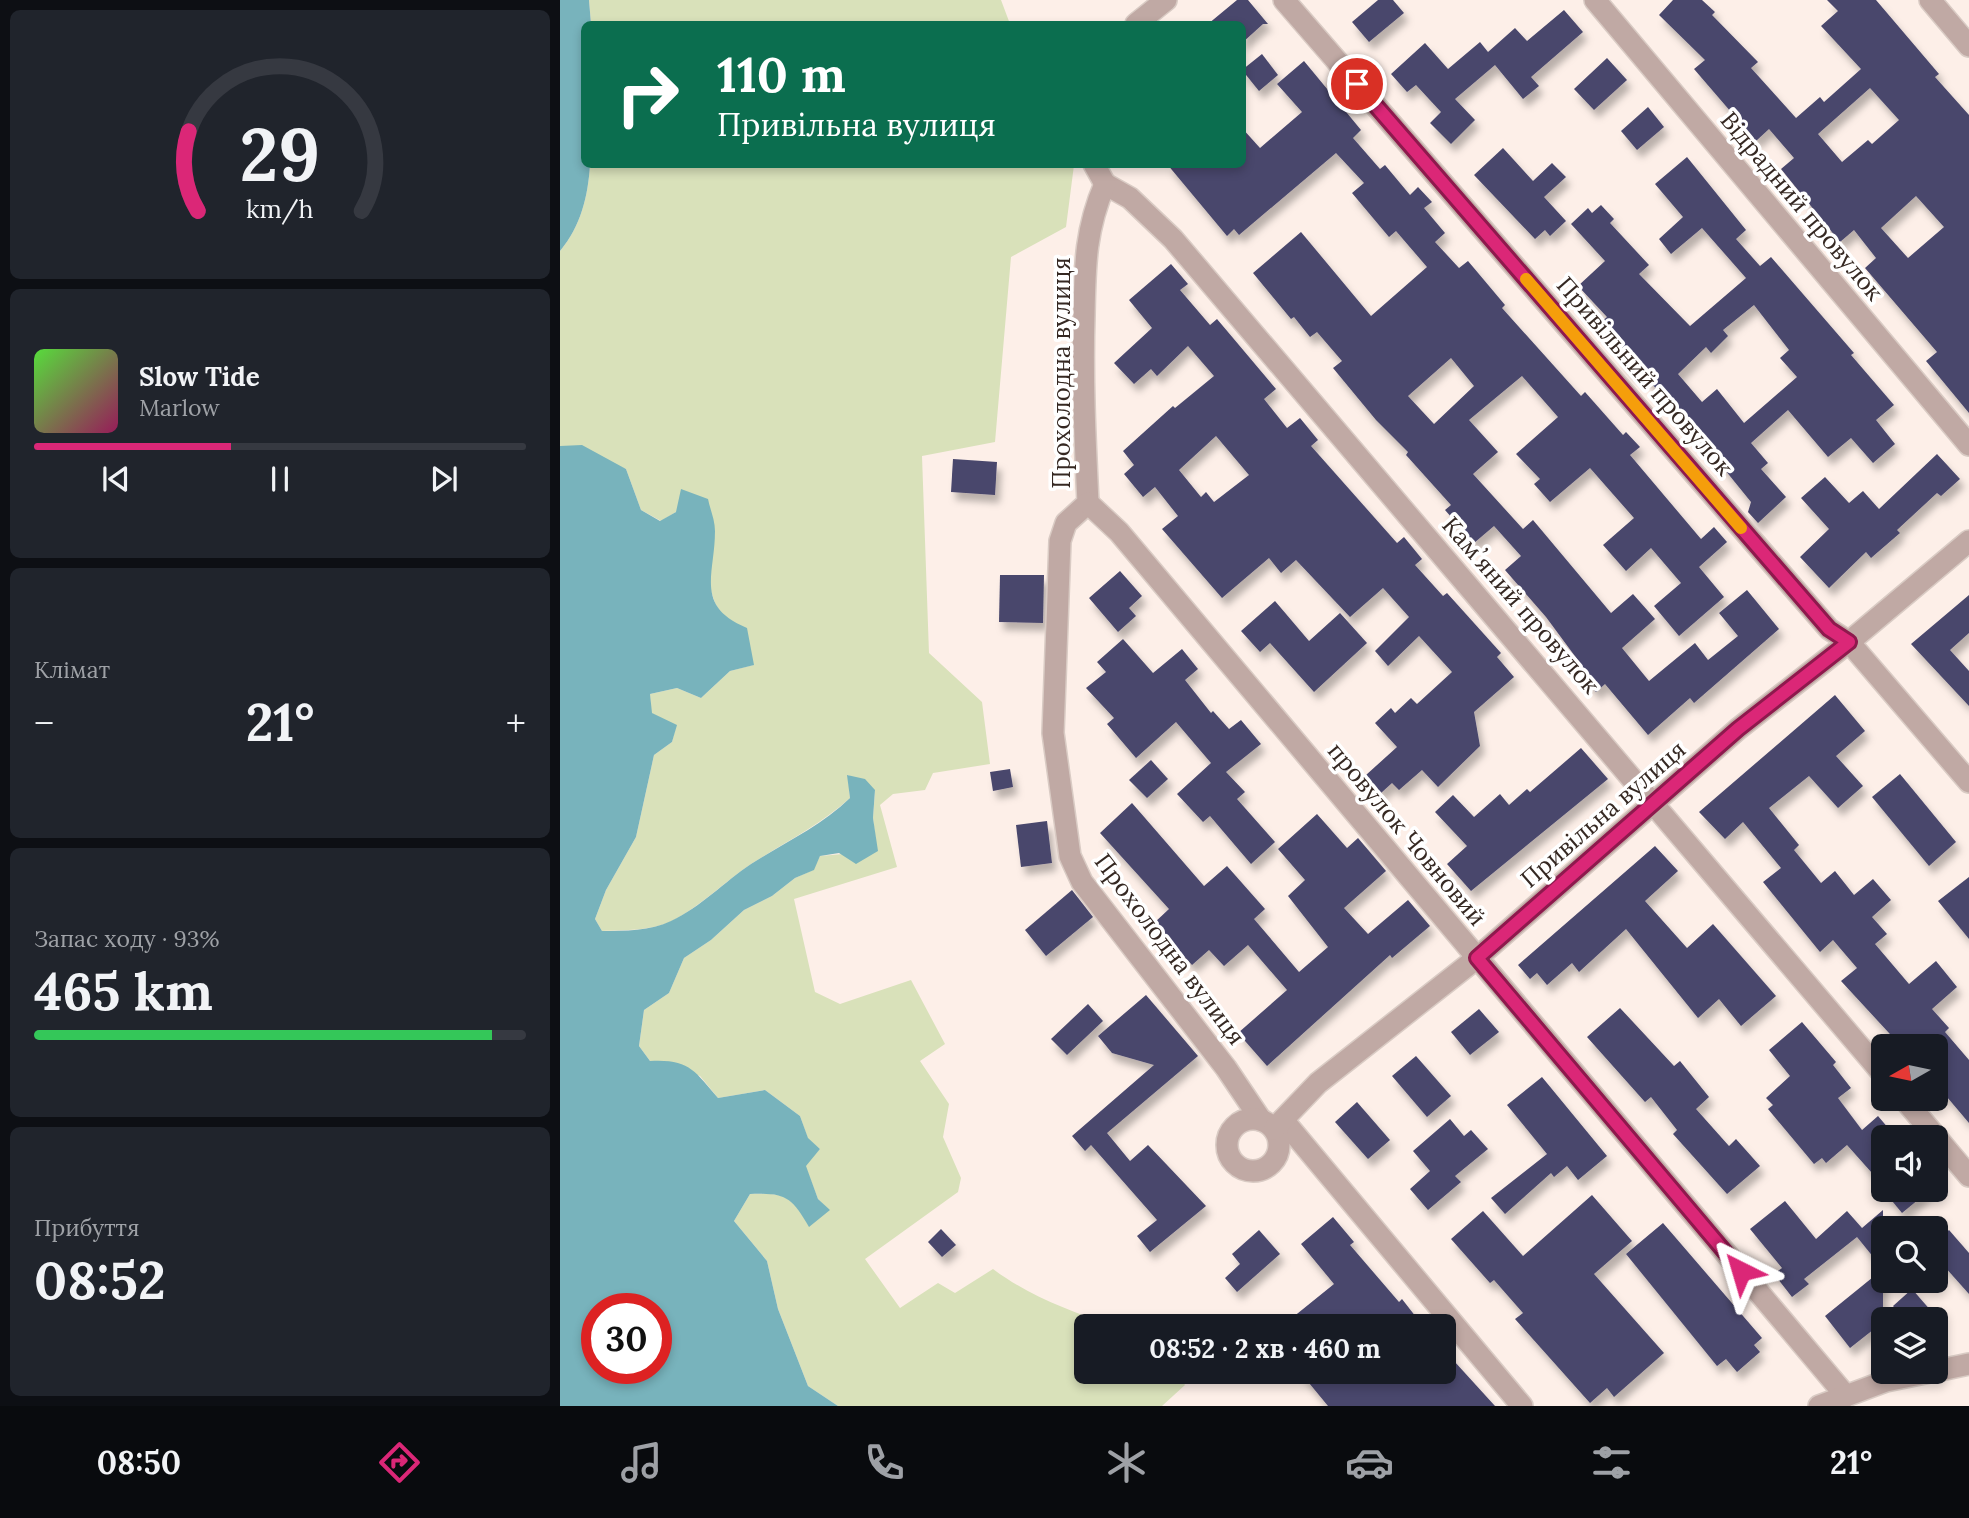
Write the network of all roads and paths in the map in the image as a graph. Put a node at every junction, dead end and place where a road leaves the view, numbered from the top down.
1 (1166, 0) edge
2 (1284, 0) edge
3 (1595, 0) edge
4 (1930, 0) edge
5 (1140, 21) edge
6 (1969, 46) edge
7 (1096, 168) edge
8 (1105, 184) junction
9 (1969, 445) edge
10 (1088, 503) junction
11 (1969, 541) edge
12 (1849, 642) junction
13 (1969, 782) edge
14 (1656, 803) junction
15 (1477, 958) junction
16 (1871, 1059) edge
17 (1914, 1111) edge
18 (1273, 1123) junction
19 (1969, 1176) edge
20 (1969, 1364) edge
21 (1948, 1368) edge
22 (1878, 1384) edge
23 (1846, 1396) junction
24 (1522, 1406) edge
25 (1819, 1406) edge

1 - 5 street
2 - 12 street, Привільний провулок
3 - 9 street, Відрадний провулок
4 - 6 street
7 - 8 street
8 - 10 street, Прохолодна вулиця
8 - 14 street, Камʼяний провулок
10 - 15 street, провулок Човновий
10 - 18 street, Прохолодна вулиця
11 - 12 street, Привільна вулиця
12 - 13 street, Привільний провулок
12 - 14 street, Привільна вулиця
14 - 15 street, Привільна вулиця
14 - 16 street, Камʼяний провулок
15 - 18 street, Привільна вулиця
15 - 23 street, провулок Човновий
17 - 19 street
18 - 24 street, Прохолодна вулиця
20 - 21 street
22 - 23 street
23 - 25 street

